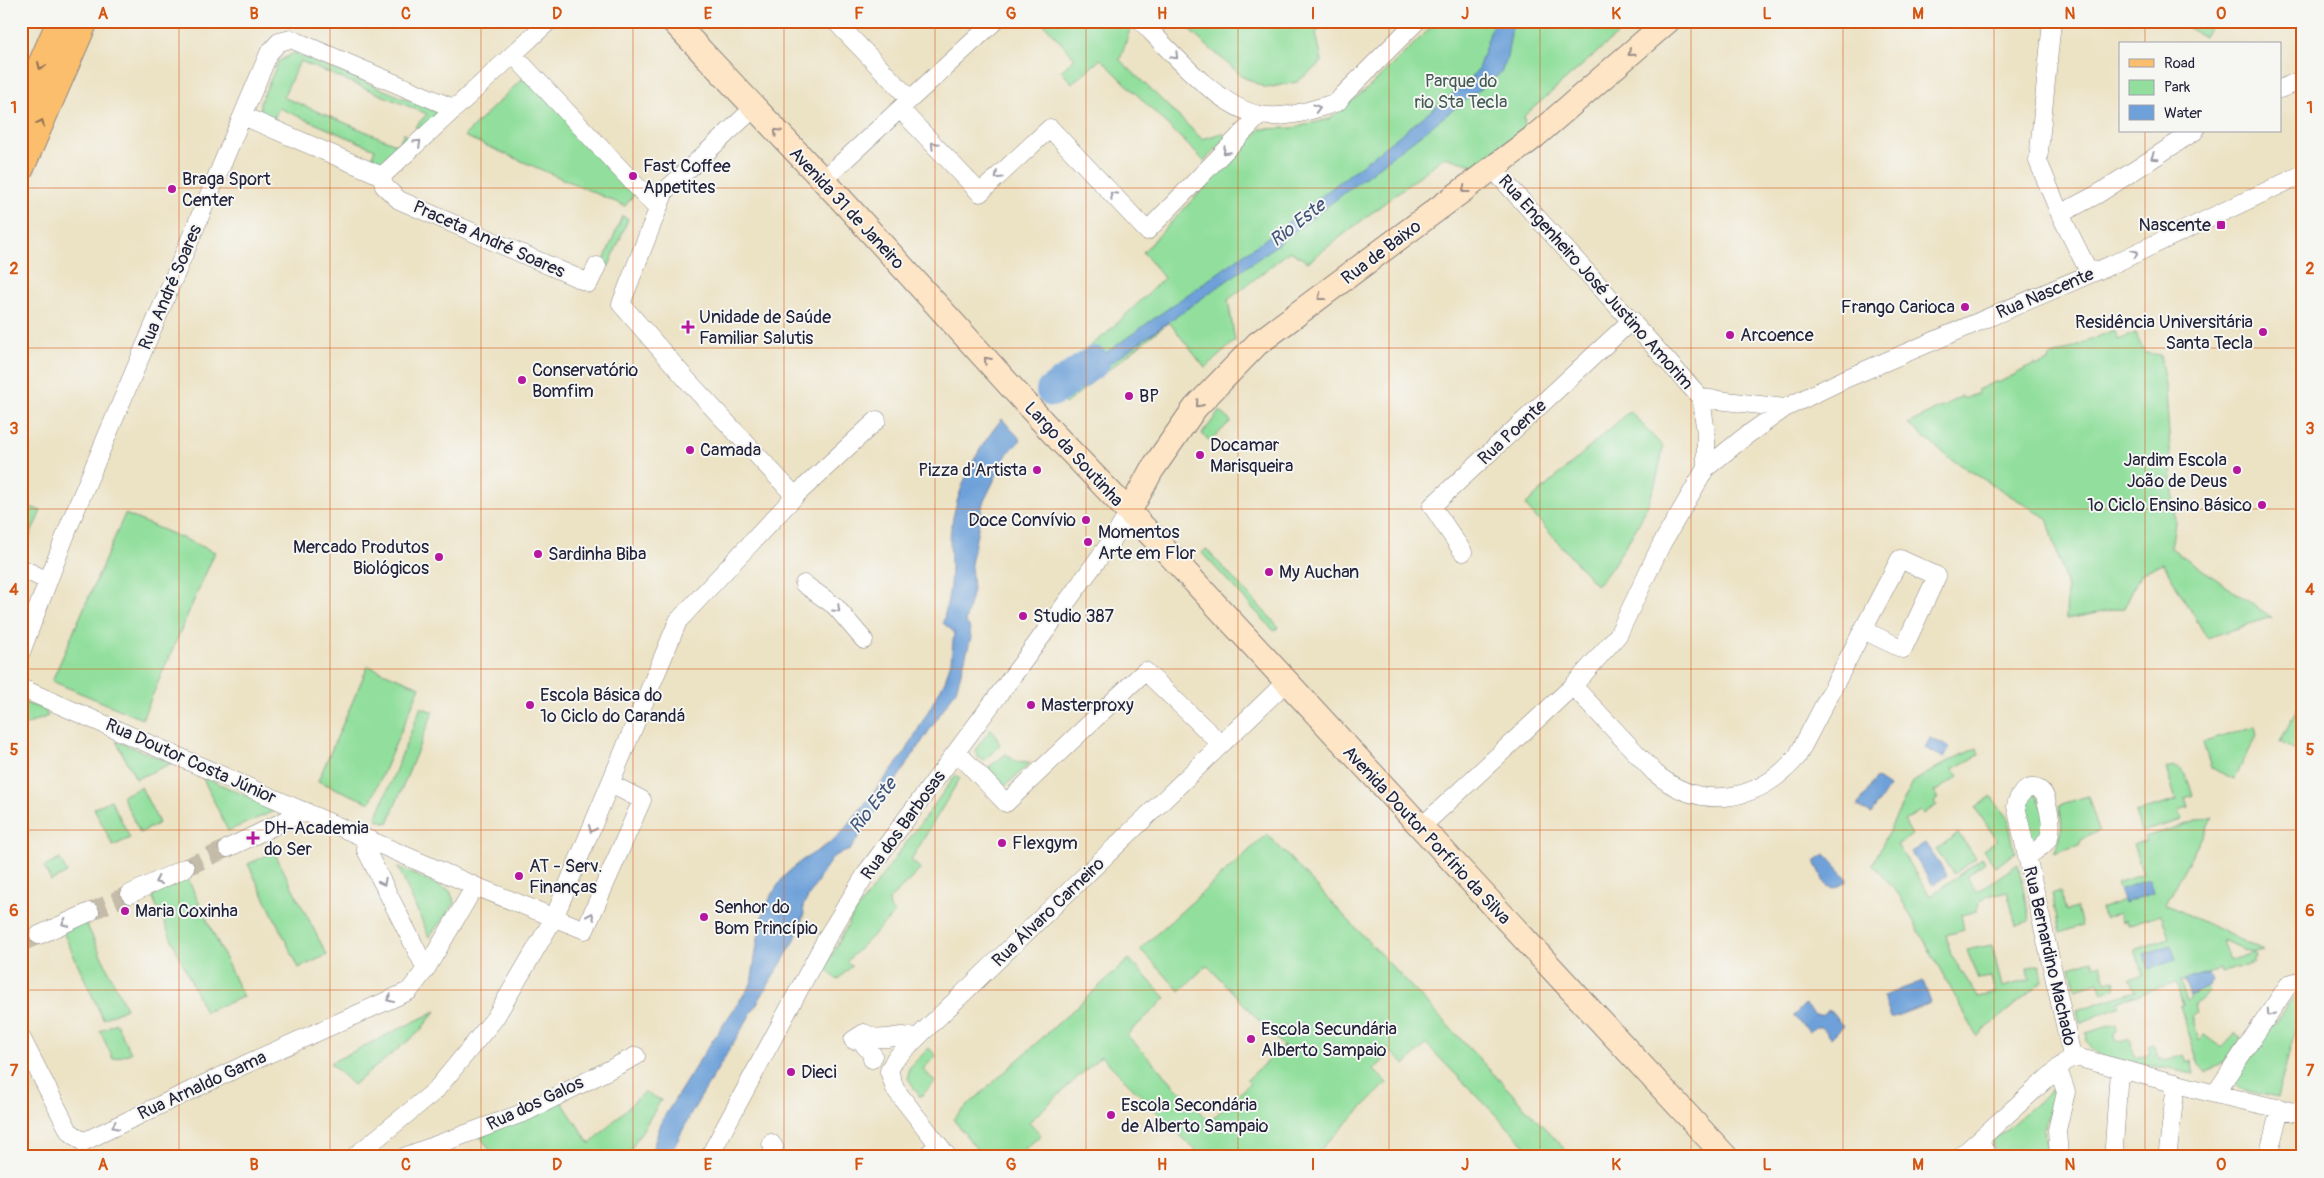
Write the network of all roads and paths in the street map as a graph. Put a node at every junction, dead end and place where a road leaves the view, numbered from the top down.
1 (60, 21) edge
2 (85, 21) edge
3 (673, 21) edge
4 (835, 21) edge
5 (995, 21) edge
6 (1141, 21) edge
7 (1417, 21) edge
8 (1668, 21) edge
9 (2052, 21) edge
10 (544, 25) edge
11 (521, 63) junction
12 (2303, 79) edge
13 (484, 80) junction
14 (2282, 88) edge
15 (905, 104) junction
16 (453, 108) junction
17 (754, 108) junction
18 (21, 110) edge
19 (1260, 115) junction
20 (243, 116) junction
21 (2193, 132) edge
22 (21, 168) edge
23 (1493, 169) junction
24 (382, 176) junction
25 (2302, 177) edge
26 (823, 180) junction
27 (658, 209) junction
28 (2060, 214) junction
29 (597, 266) dead end
30 (2090, 274) junction
31 (1632, 320) junction
32 (1020, 396) joint
33 (1701, 398) junction
34 (1785, 408) junction
35 (877, 420) dead end
36 (1706, 468) junction
37 (795, 496) junction
38 (1129, 512) junction
39 (1463, 552) dead end
40 (21, 568) edge
41 (48, 580) junction
42 (804, 584) dead end
43 (1863, 630) junction
44 (864, 640) dead end
45 (21, 652) edge
46 (1286, 682) junction
47 (1573, 686) junction
48 (21, 688) edge
49 (1220, 743) junction
50 (957, 752) junction
51 (611, 784) junction
52 (304, 811) junction
53 (1420, 828) junction
54 (364, 837) junction
55 (228, 848) tunnel mouth
56 (2027, 856) dead end
57 (185, 868) tunnel mouth
58 (475, 886) junction
59 (130, 894) tunnel mouth
60 (90, 912) tunnel mouth
61 (554, 918) junction
62 (39, 935) tunnel mouth
63 (426, 969) junction
64 (2303, 980) edge
65 (21, 1037) edge
66 (916, 1039) junction
67 (636, 1056) dead end
68 (2072, 1056) junction
69 (872, 1059) dead end
70 (2058, 1069) junction
71 (2119, 1069) junction
72 (2176, 1083) junction
73 (2214, 1094) junction
74 (2280, 1108) junction
75 (2303, 1114) edge
76 (1979, 1141) junction
77 (944, 1151) edge
78 (354, 1157) edge
79 (404, 1157) edge
80 (709, 1157) edge
81 (925, 1157) edge
82 (1726, 1157) edge
83 (1960, 1157) edge
84 (1989, 1157) edge
85 (2060, 1157) edge
86 (2116, 1157) edge
87 (2171, 1157) edge
88 (2268, 1157) edge

1 -> 18 main road
22 -> 2 main road
3 - 17 main road, Avenida 31 de Janeiro
4 - 15 street
5 - 15 street
6 -> 19 street
19 -> 7 street
8 -> 23 main road, Rua de Baixo
9 - 28 street
10 - 11 street
10 - 13 street
11 - 13 street
11 - 27 street
12 - 14 street
13 - 16 street
19 -> 15 street
15 - 26 street
16 - 20 street, Rua André Soares
24 -> 16 street
26 -> 17 main road, Avenida 31 de Janeiro
17 - 27 street
20 - 24 street
20 - 41 street, Rua André Soares
21 -> 28 street
23 - 31 street, Rua Engenheiro José Justino Amorim
23 -> 38 main road, Rua de Baixo
24 - 29 street, Praceta André Soares
30 -> 25 street, Rua Nascente
32 -> 26 main road, Avenida 31 de Janeiro
27 - 37 street
28 - 30 street
30 - 34 street, Rua Nascente
31 - 33 street, Rua Engenheiro José Justino Amorim
31 - 39 street, Rua Poente
32 - 38 main road, Largo da Soutinha
33 - 34 street
33 - 36 street, Rua Engenheiro José Justino Amorim
34 - 36 street, Rua Nascente
35 - 37 street
36 - 47 street
37 - 51 street
38 - 46 main road, Avenida Doutor Porfírio da Silva
38 - 50 street, Rua dos Barbosas
40 - 41 street
41 - 45 street, Rua André Soares
42 -> 44 street
43 - 43 street
43 - 47 street
46 - 49 street, Rua Álvaro Carneiro
46 - 53 main road, Avenida Doutor Porfírio da Silva
47 - 53 street
48 - 52 street, Rua Doutor Costa Júnior
49 - 50 street
49 - 66 street, Rua Álvaro Carneiro
50 - 80 street, Rua dos Barbosas
51 -> 61 street
61 -> 51 street, Rua Doutor Costa Júnior
52 - 54 street, Rua Doutor Costa Júnior
52 - 55 street
53 - 82 main road, Avenida Doutor Porfírio da Silva
54 - 58 street, Rua Doutor Costa Júnior
54 -> 63 street
56 - 68 street, Rua Bernardino Machado
57 -> 59 street
58 - 61 street, Rua Doutor Costa Júnior
58 - 63 street
60 -> 62 street
61 - 78 street
63 -> 65 street, Rua Arnaldo Gama
64 -> 73 street
66 - 69 street
66 - 77 street, Rua Álvaro Carneiro
67 - 79 street, Rua dos Galos
68 - 70 street
68 - 71 street
70 - 76 street
70 - 85 street
71 - 72 street
71 - 86 street
72 - 73 street
72 - 87 street
73 - 74 street
74 - 75 street
74 - 88 street
76 - 83 street
76 - 84 street
77 - 81 street

